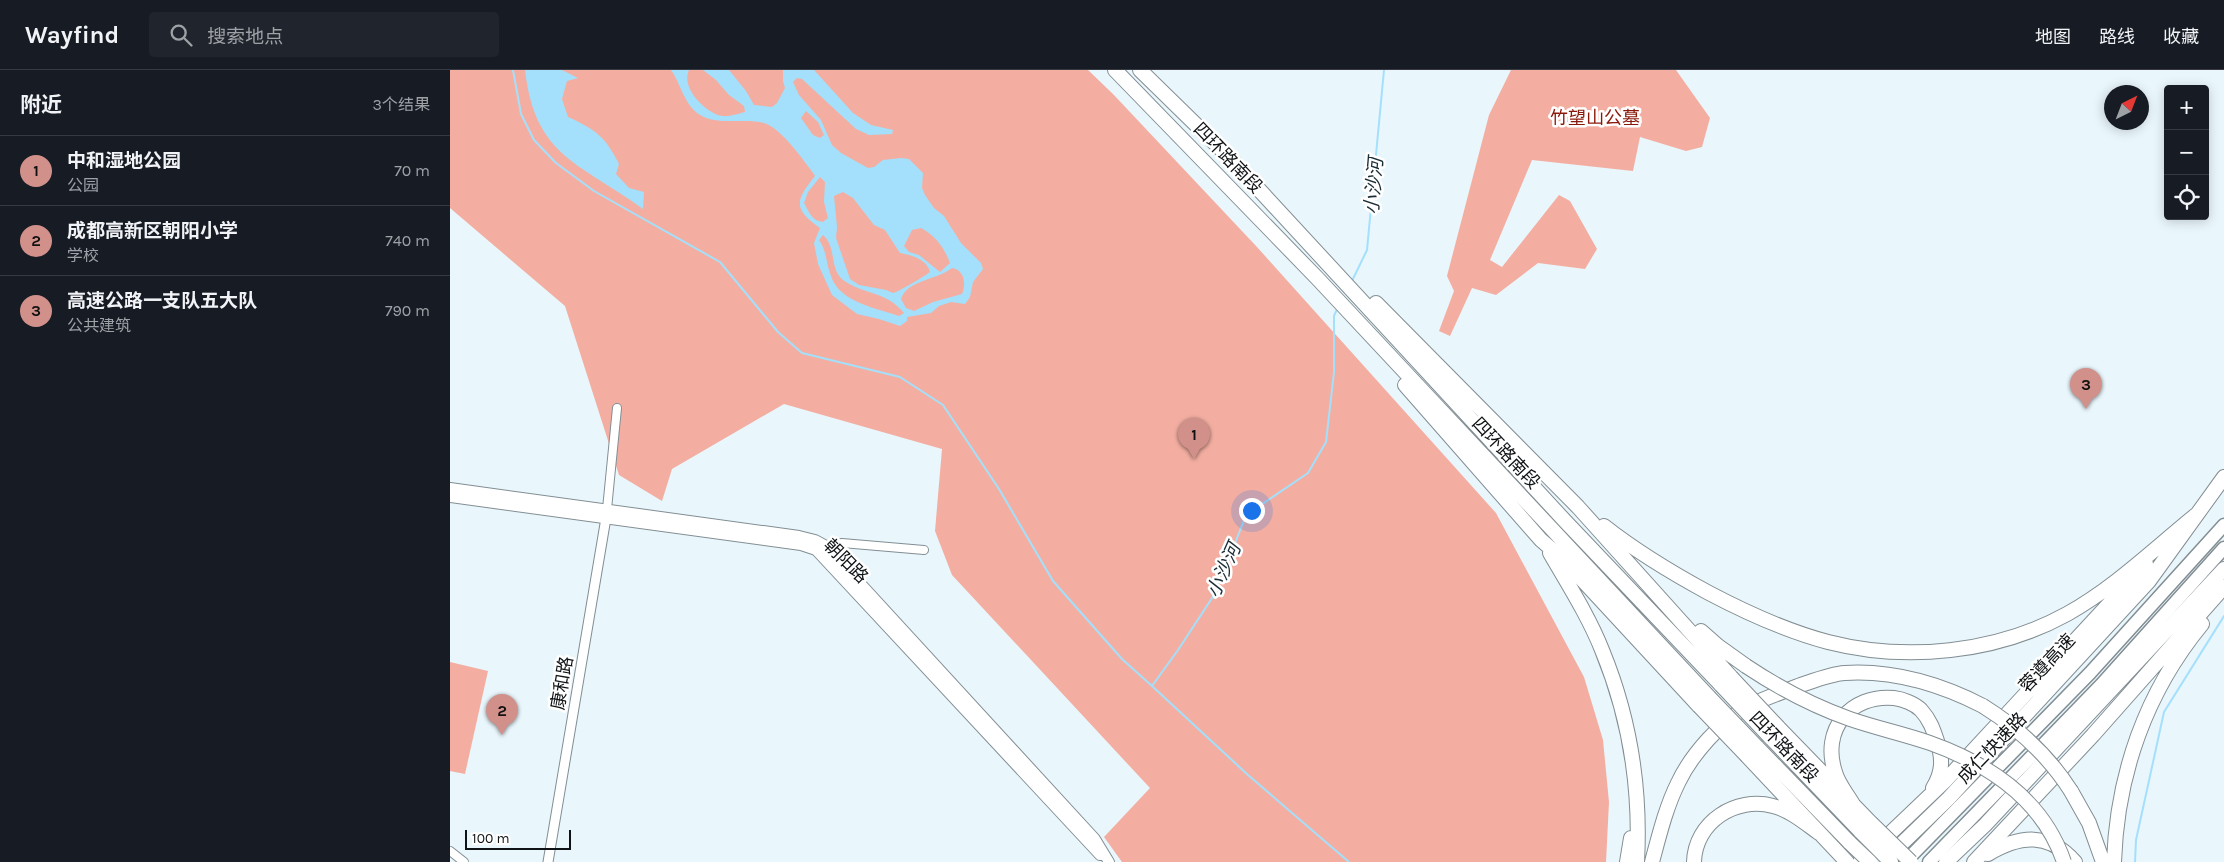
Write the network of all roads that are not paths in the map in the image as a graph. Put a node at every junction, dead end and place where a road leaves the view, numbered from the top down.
1 (1115, 70) edge
2 (1140, 70) edge
3 (1369, 303) junction
4 (1360, 330) junction
5 (617, 408) dead end
6 (2224, 477) edge
7 (450, 488) edge
8 (450, 497) edge
9 (607, 513) junction
10 (2196, 515) junction
11 (1595, 522) junction
12 (2224, 525) edge
13 (2175, 532) junction
14 (826, 546) junction
15 (2224, 548) edge
16 (924, 550) dead end
17 (1562, 556) junction
18 (2224, 569) edge
19 (1643, 577) junction
20 (2224, 587) edge
21 (2224, 597) edge
22 (1726, 681) junction
23 (1774, 731) junction
24 (1632, 752) junction
25 (1752, 752) junction
26 (1928, 796) junction
27 (1854, 806) junction
28 (1866, 828) junction
29 (1819, 833) junction
30 (450, 851) edge
31 (1843, 858) edge
32 (464, 862) edge
33 (548, 862) edge
34 (1108, 862) edge
35 (1627, 862) edge
36 (1637, 862) edge
37 (1652, 862) edge
38 (1694, 862) edge
39 (1860, 862) edge
40 (1870, 862) edge
41 (1882, 862) edge
42 (1891, 862) edge
43 (1904, 862) edge
44 (1911, 862) edge
45 (1929, 862) edge
46 (1946, 862) edge
47 (1975, 862) edge
48 (2064, 862) edge
49 (2075, 862) edge
50 (2103, 862) edge
51 (2114, 862) edge

1 - 4 highway, 四环路南段
2 - 3 highway, 四环路南段
3 - 11 highway
3 - 22 highway, 四环路南段
4 - 17 highway
4 - 17 highway, 四环路南段
5 - 9 street
6 - 10 highway, 蓉遵高速
7 - 9 main road, 朝阳路
8 - 9 main road, 朝阳路
9 - 14 main road, 朝阳路
9 - 33 street, 康和路
9 - 34 main road, 朝阳路
10 - 13 highway
10 - 41 highway, 蓉遵高速
11 - 13 highway
11 - 19 highway
12 - 43 highway, 成仁快速路
13 - 26 highway
14 - 16 street, 朝阳路
14 - 34 main road
15 - 45 highway, 成仁快速路
17 - 24 highway
17 - 25 highway, 四环路南段, bridge
18 - 46 highway
19 - 22 highway
19 - 48 highway, bridge
20 - 47 highway
21 - 51 highway
22 - 23 highway, 四环路南段, bridge
23 - 27 highway
23 - 28 highway, 四环路南段
24 - 35 highway
24 - 36 highway
25 - 29 highway
25 - 40 highway, 四环路南段, bridge
26 - 27 highway
26 - 39 highway
27 - 28 highway
28 - 42 highway, 四环路南段, bridge
28 - 44 highway, bridge
29 - 31 highway
29 - 38 highway
30 - 32 street
37 - 50 highway, bridge
47 - 49 highway

